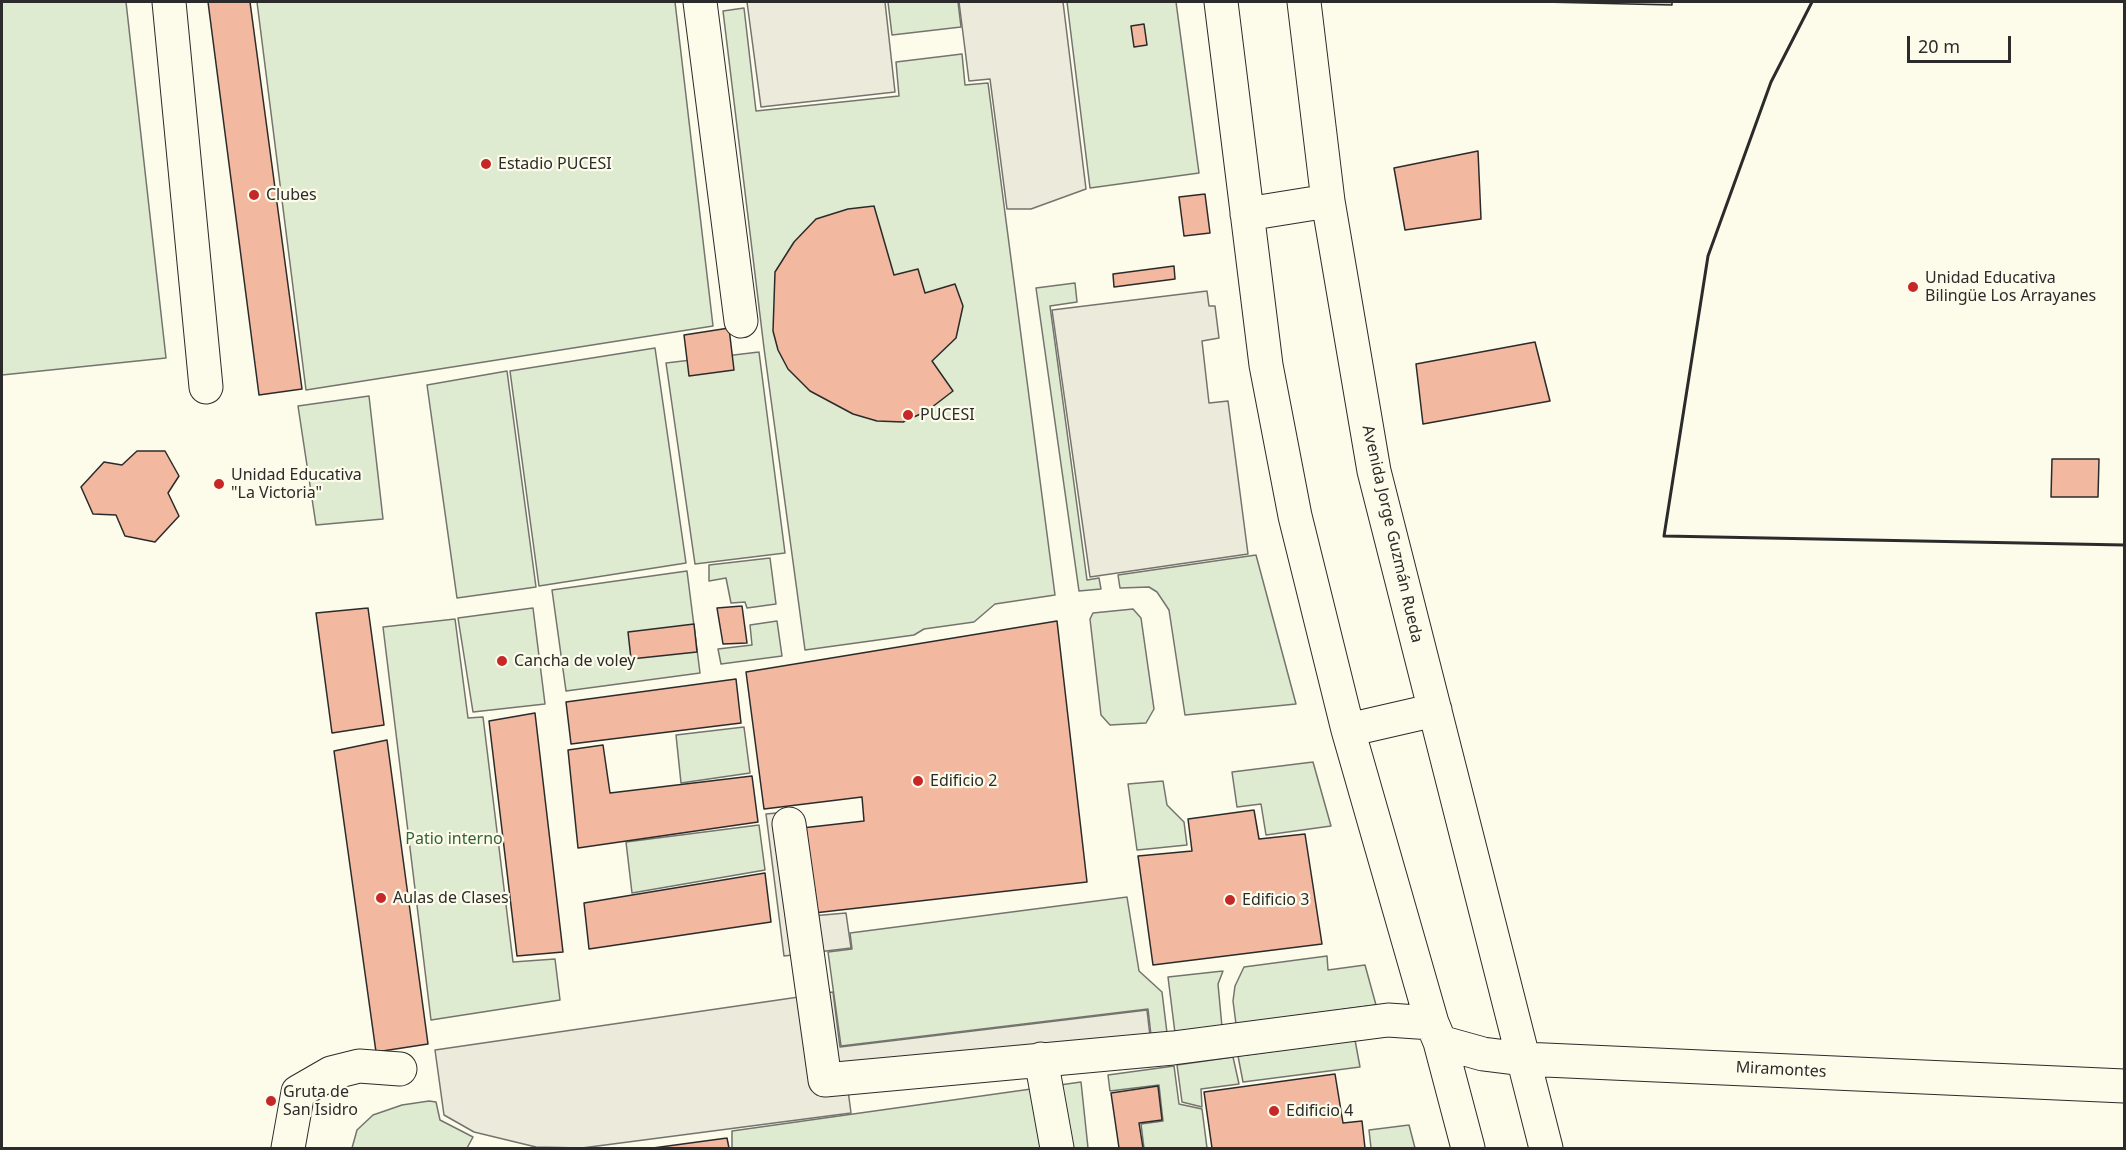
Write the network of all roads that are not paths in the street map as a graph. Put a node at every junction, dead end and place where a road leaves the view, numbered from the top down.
1 (169, 2) edge
2 (700, 2) edge
3 (1221, 2) edge
4 (1304, 2) edge
5 (1328, 201) junction
6 (1247, 214) junction
7 (741, 321) dead end
8 (206, 387) dead end
9 (1434, 710) junction
10 (1348, 730) junction
11 (789, 824) dead end
12 (1436, 1033) junction
13 (1041, 1059) junction
14 (1523, 1059) junction
15 (400, 1069) dead end
16 (2124, 1086) edge
17 (288, 1149) edge
18 (1057, 1149) edge
19 (1468, 1149) edge
20 (1546, 1149) edge

1 - 8 street
2 - 7 street
3 - 6 street
4 - 5 street, Avenida Jorge Guzmán Rueda
5 - 6 street
5 - 9 street, Avenida Jorge Guzmán Rueda
6 - 10 street
9 - 10 street
9 - 14 street, Avenida Jorge Guzmán Rueda
10 - 12 street
11 - 13 street, Miramontes
12 - 13 street, Miramontes
12 - 14 street, Miramontes
12 - 19 street
13 - 18 street
14 - 16 street, Miramontes
14 - 20 street, Avenida Jorge Guzmán Rueda
15 - 17 street

